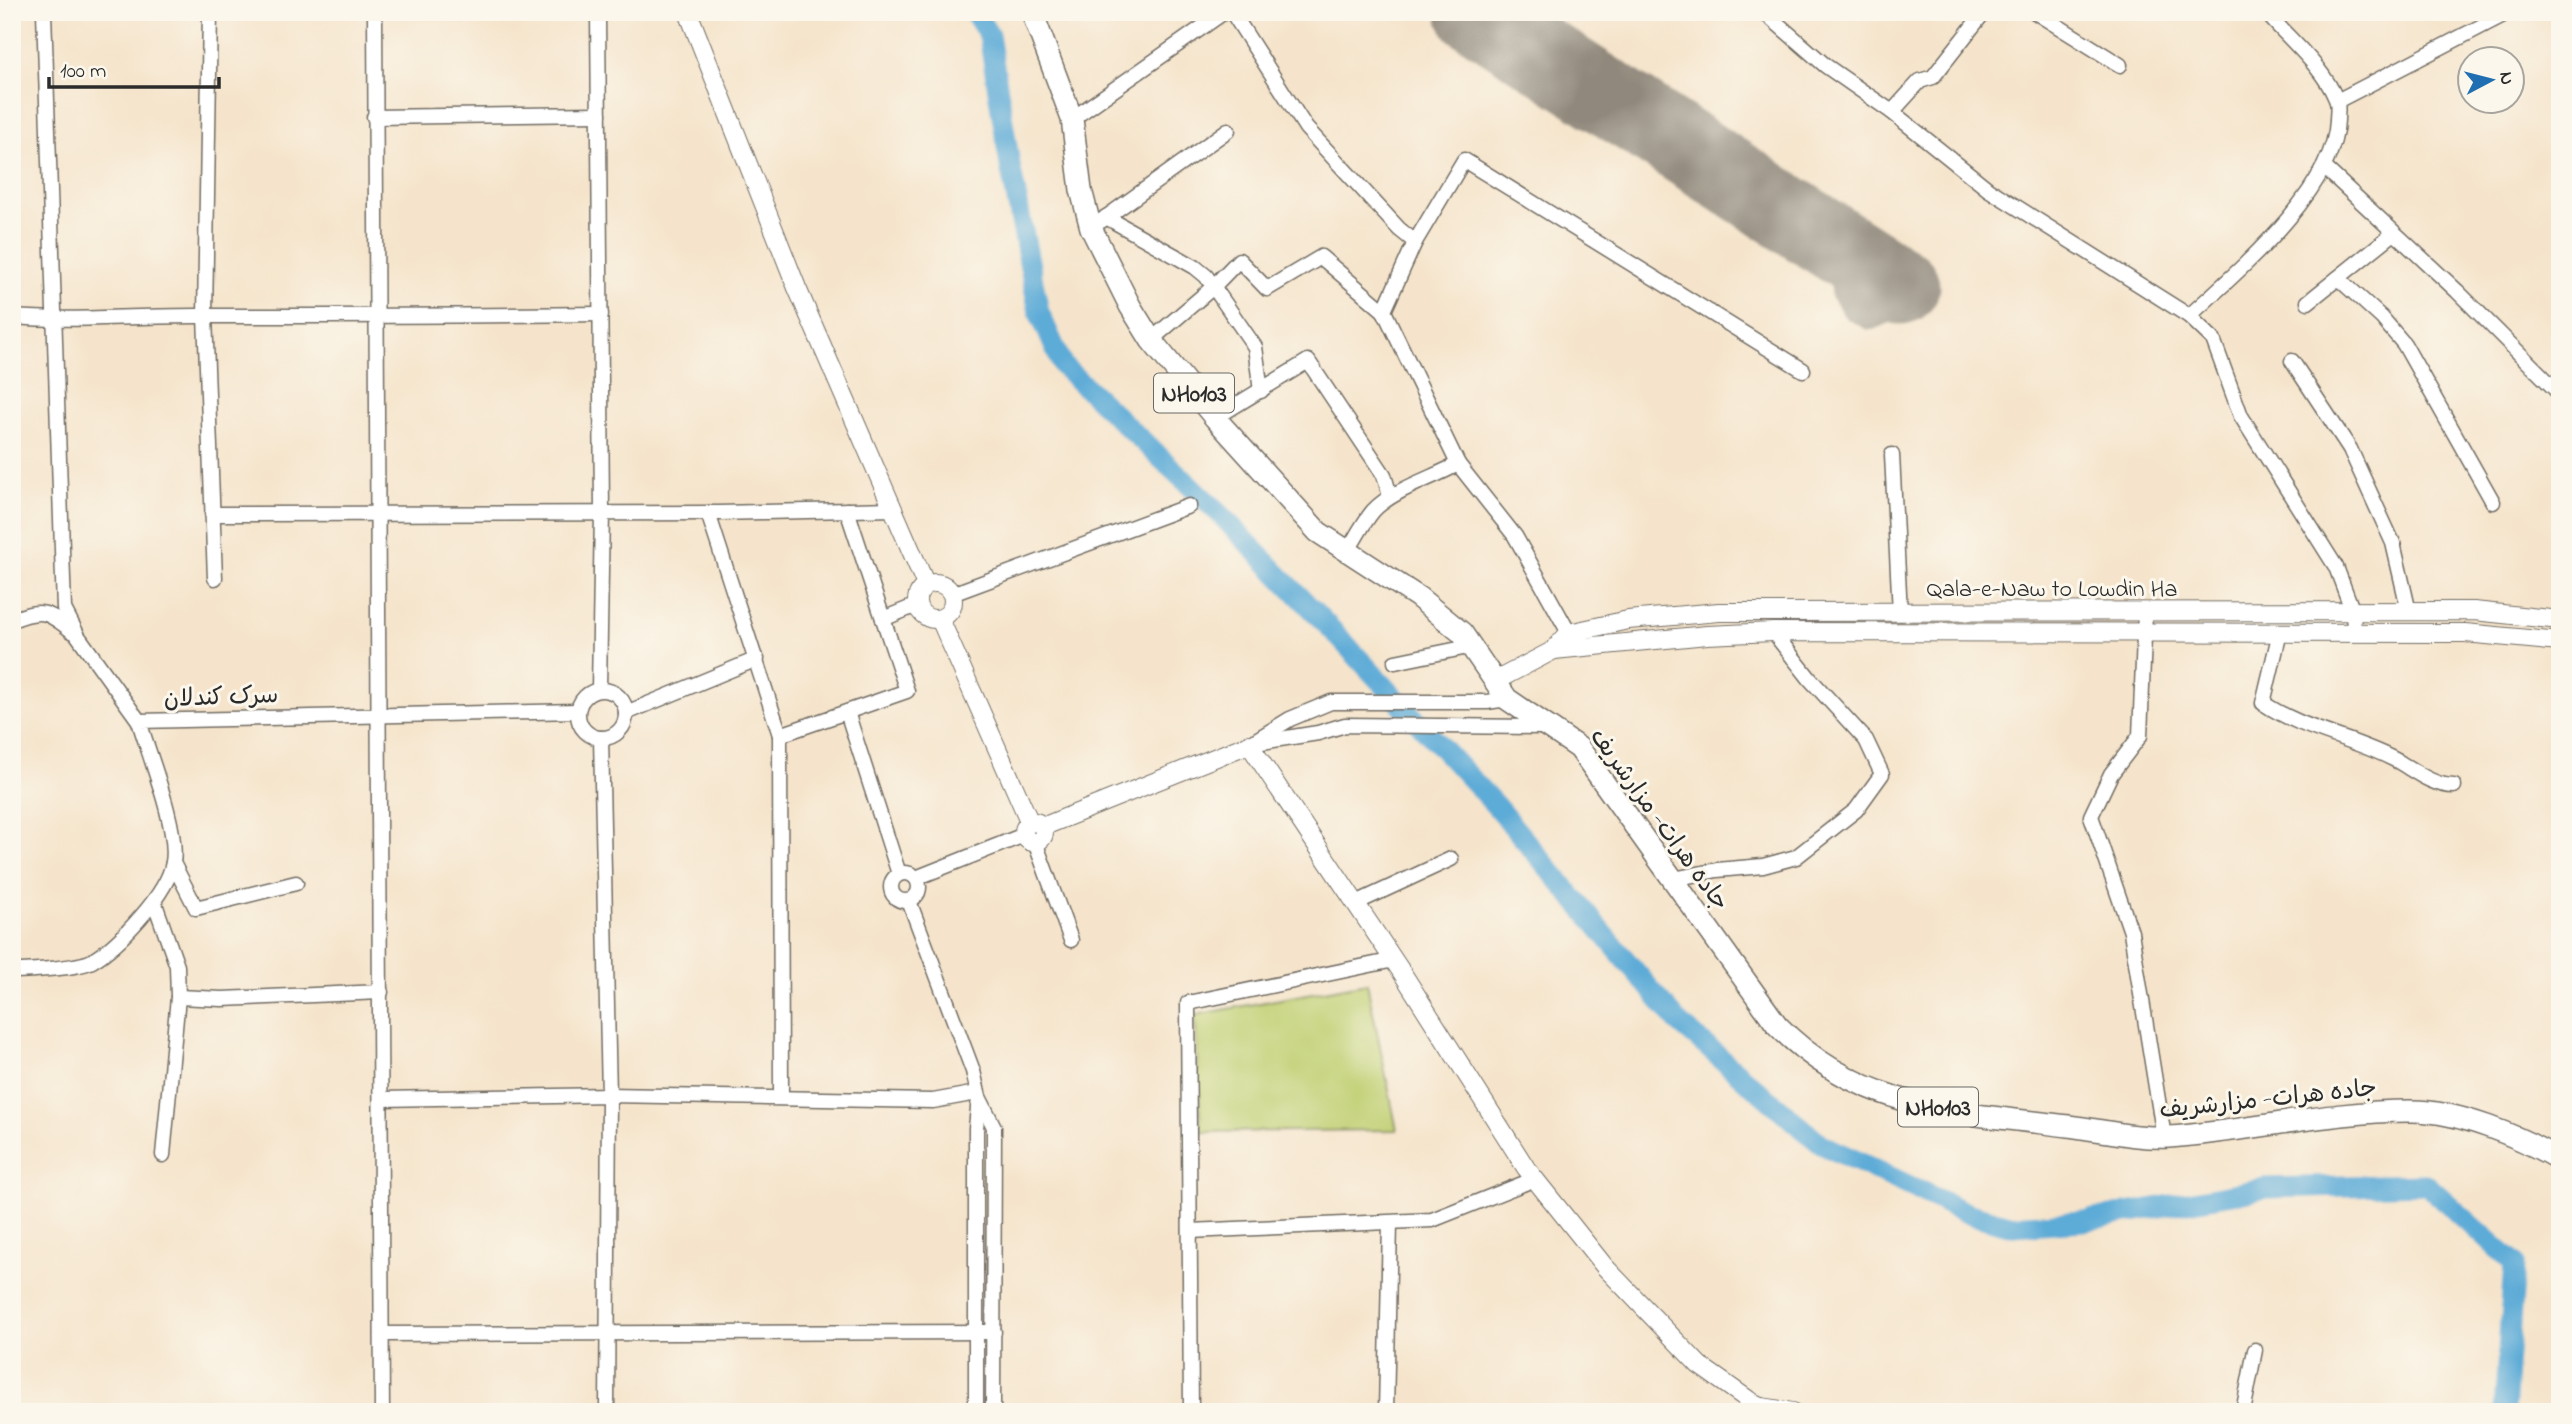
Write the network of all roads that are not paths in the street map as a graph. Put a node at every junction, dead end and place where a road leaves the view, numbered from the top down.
1 (44, 12) edge
2 (210, 12) edge
3 (375, 12) edge
4 (598, 12) edge
5 (688, 12) edge
6 (1032, 12) edge
7 (1224, 12) edge
8 (1232, 12) edge
9 (1764, 12) edge
10 (1984, 12) edge
11 (2035, 12) edge
12 (2509, 12) edge
13 (2274, 15) edge
14 (2120, 65) dead end
15 (2337, 101) junction
16 (1892, 112) junction
17 (599, 114) junction
18 (374, 117) junction
19 (1072, 119) junction
20 (1228, 130) dead end
21 (2324, 167) junction
22 (1099, 223) junction
23 (2394, 233) junction
24 (1415, 242) junction
25 (2338, 278) junction
26 (1212, 288) junction
27 (2308, 302) dead end
28 (1384, 312) junction
29 (601, 313) junction
30 (205, 316) junction
31 (2189, 316) junction
32 (12, 317) edge
33 (375, 318) junction
34 (55, 320) junction
35 (1151, 340) junction
36 (2292, 361) dead end
37 (1802, 370) dead end
38 (1261, 391) junction
39 (2560, 394) edge
40 (1215, 418) junction
41 (1892, 455) dead end
42 (1458, 464) junction
43 (1390, 496) junction
44 (2493, 502) dead end
45 (1189, 506) dead end
46 (893, 509) junction
47 (847, 510) junction
48 (380, 511) junction
49 (602, 512) junction
50 (708, 513) junction
51 (212, 514) junction
52 (1347, 552) junction
53 (215, 578) dead end
54 (926, 585) junction
55 (952, 594) junction
56 (917, 605) junction
57 (2145, 612) junction
58 (2353, 612) junction
59 (2409, 612) junction
60 (1847, 613) junction
61 (1900, 613) junction
62 (940, 618) junction
63 (883, 619) junction
64 (12, 620) edge
65 (2560, 620) edge
66 (1773, 632) junction
67 (1846, 632) junction
68 (2143, 632) junction
69 (2280, 632) junction
70 (2354, 632) junction
71 (1569, 633) junction
72 (78, 636) junction
73 (2560, 642) edge
74 (1473, 646) junction
75 (1554, 650) junction
76 (757, 659) junction
77 (1395, 662) dead end
78 (1497, 680) junction
79 (599, 689) junction
80 (1507, 699) junction
81 (578, 710) junction
82 (847, 712) junction
83 (626, 713) junction
84 (381, 715) junction
85 (139, 721) junction
86 (1546, 727) junction
87 (780, 735) junction
88 (601, 738) junction
89 (1249, 744) junction
90 (2454, 786) dead end
91 (1033, 832) junction
92 (1451, 859) dead end
93 (173, 863) junction
94 (899, 874) junction
95 (916, 878) junction
96 (1674, 879) junction
97 (296, 883) dead end
98 (154, 901) junction
99 (909, 901) junction
100 (1356, 903) junction
101 (1071, 940) dead end
102 (1394, 960) junction
103 (12, 971) edge
104 (381, 992) junction
105 (178, 997) junction
106 (609, 1095) junction
107 (978, 1095) junction
108 (781, 1097) junction
109 (382, 1100) junction
110 (2164, 1138) junction
111 (163, 1155) dead end
112 (2560, 1160) edge
113 (1535, 1179) junction
114 (1390, 1223) junction
115 (1190, 1231) junction
116 (976, 1237) junction
117 (995, 1237) junction
118 (977, 1332) junction
119 (994, 1332) junction
120 (607, 1333) junction
121 (382, 1334) junction
122 (2255, 1350) dead end
123 (1757, 1410) edge
124 (382, 1412) edge
125 (607, 1412) edge
126 (976, 1412) edge
127 (993, 1412) edge
128 (1191, 1412) edge
129 (1386, 1412) edge
130 (1793, 1412) edge
131 (2243, 1412) edge

1 - 34 street
2 - 30 street
3 - 18 street
4 - 17 street
5 - 46 main road
6 - 19 highway, جاده هرات- مزارشریف / NH0103
7 - 19 street
8 - 24 street
9 - 16 street
10 - 16 street
11 - 14 street
12 - 15 street
13 - 15 street
15 - 21 street
16 - 31 street
17 - 18 street
17 - 29 street
18 - 33 street
19 - 22 highway, جاده هرات- مزارشریف / NH0103
20 - 22 street
21 - 23 street
21 - 31 street
22 - 26 street
22 - 35 highway, جاده هرات- مزارشریف / NH0103
23 - 25 street
23 - 39 street
24 - 28 street
24 - 37 street
25 - 27 street
25 - 44 street
26 - 28 street
26 - 35 street
26 - 38 street
28 - 42 street
29 - 33 street
29 - 49 street
30 - 33 street
30 - 34 street
30 - 51 street
31 - 58 street
32 - 34 street
33 - 48 street
34 - 72 street
35 - 40 highway, جاده هرات- مزارشریف / NH0103
36 - 59 street
38 - 40 street
38 - 43 street
40 - 52 highway, جاده هرات- مزارشریف / NH0103
41 - 61 street
42 - 43 street
42 - 71 street
43 - 52 street
45 - 55 street
46 - 47 street
46 - 54 main road
47 - 50 street
47 - 63 street
48 - 49 street
48 - 51 street
48 - 84 street
49 - 50 street
49 - 79 street
50 - 76 street
51 - 53 street
52 - 74 highway, جاده هرات- مزارشریف / NH0103
54 - 55 main road
54 - 56 main road
55 - 62 main road
56 - 62 main road
56 - 63 street
57 - 58 main road, Qala-e-Naw to Lowdin Ha
57 - 61 main road, Qala-e-Naw to Lowdin Ha
57 - 68 street
58 - 59 main road, Qala-e-Naw to Lowdin Ha
58 - 70 street
59 - 65 main road, Qala-e-Naw to Lowdin Ha
60 - 61 main road, Qala-e-Naw to Lowdin Ha
60 - 67 main road
60 - 71 main road, Qala-e-Naw to Lowdin Ha
62 - 91 main road
63 - 82 street
64 - 72 street
66 - 67 main road, Qala-e-Naw to Lowdin Ha
66 - 75 main road, Qala-e-Naw to Lowdin Ha
66 - 96 street
67 - 68 main road, Qala-e-Naw to Lowdin Ha
68 - 69 main road, Qala-e-Naw to Lowdin Ha
68 - 110 street
69 - 70 main road, Qala-e-Naw to Lowdin Ha
69 - 90 street
70 - 73 main road, Qala-e-Naw to Lowdin Ha
71 - 75 main road, Qala-e-Naw to Lowdin Ha
72 - 85 street
74 - 77 street
74 - 78 highway, جاده هرات- مزارشریف / NH0103
75 - 78 main road, Qala-e-Naw to Lowdin Ha
76 - 83 street
76 - 87 street
78 - 80 highway, جاده هرات- مزارشریف / NH0103
79 - 81 street
79 - 83 street
80 - 86 highway, جاده هرات- مزارشریف / NH0103
80 - 89 street
81 - 84 street, سرک کندلان
81 - 88 street
82 - 87 street
82 - 94 street
83 - 88 street
84 - 85 street, سرک کندلان
84 - 104 street
85 - 93 street, سرک کندلان
86 - 89 street
86 - 96 highway, جاده هرات- مزارشریف / NH0103
87 - 108 street
88 - 106 street
89 - 91 main road
89 - 100 main road
91 - 95 street
91 - 101 street
92 - 100 street
93 - 97 street
93 - 98 street
94 - 95 street
94 - 99 street
95 - 99 street
96 - 110 highway, جاده هرات- مزارشریف / NH0103
98 - 103 street
98 - 105 street
99 - 107 street
100 - 102 main road
102 - 113 main road
102 - 115 street
104 - 105 street
104 - 109 street
105 - 111 street
106 - 108 street
106 - 109 street
106 - 120 street
107 - 108 street
107 - 116 street
107 - 117 street
109 - 121 street
110 - 112 highway, جاده هرات- مزارشریف / NH0103
113 - 114 street
113 - 123 main road
114 - 115 street
114 - 129 street
115 - 128 street
116 - 117 street
116 - 118 street
117 - 119 street
118 - 119 street
118 - 120 street
118 - 126 street
119 - 127 street
120 - 121 street
120 - 125 street
121 - 124 street
122 - 131 street
123 - 130 main road

